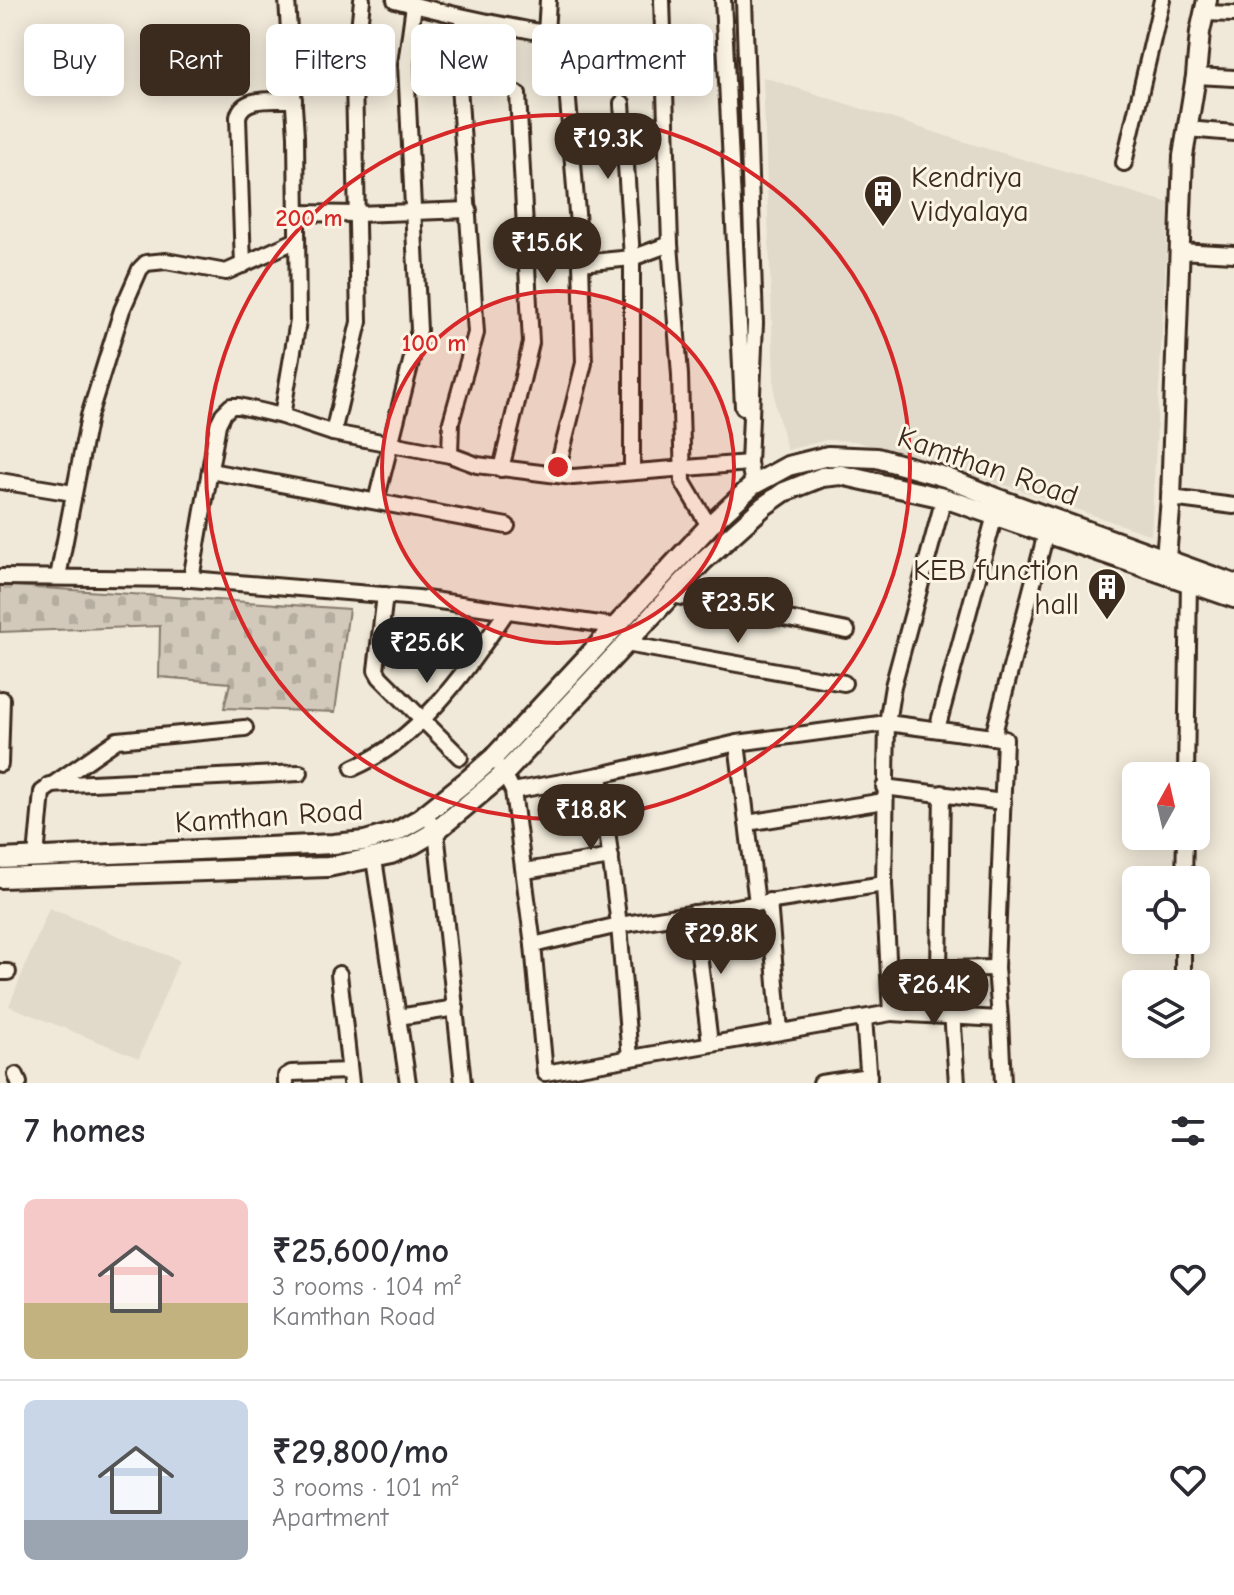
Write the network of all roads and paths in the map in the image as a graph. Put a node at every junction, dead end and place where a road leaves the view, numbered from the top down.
1 (287, 0) edge
2 (362, 0) edge
3 (395, 0) edge
4 (548, 0) edge
5 (662, 0) edge
6 (723, 0) edge
7 (744, 0) edge
8 (1162, 0) edge
9 (1202, 4) edge
10 (414, 5) junction
11 (1234, 14) edge
12 (464, 18) junction
13 (547, 24) edge
14 (663, 24) edge
15 (532, 31) edge
16 (1196, 76) junction
17 (1234, 78) edge
18 (518, 94) dead end
19 (568, 96) edge
20 (666, 96) edge
21 (294, 100) junction
22 (622, 103) dead end
23 (1187, 129) junction
24 (1234, 133) edge
25 (1124, 163) dead end
26 (469, 210) junction
27 (415, 212) junction
28 (297, 213) junction
29 (357, 214) junction
30 (297, 240) junction
31 (670, 244) junction
32 (1179, 251) junction
33 (1234, 254) edge
34 (632, 258) junction
35 (581, 263) junction
36 (243, 265) junction
37 (282, 416) junction
38 (333, 433) junction
39 (391, 444) junction
40 (450, 455) junction
41 (748, 463) junction
42 (788, 466) junction
43 (682, 468) junction
44 (501, 469) junction
45 (210, 471) junction
46 (632, 472) junction
47 (556, 475) junction
48 (0, 481) edge
49 (800, 484) junction
50 (753, 485) junction
51 (73, 493) junction
52 (944, 498) junction
53 (1171, 498) junction
54 (376, 501) junction
55 (1234, 506) edge
56 (995, 515) junction
57 (507, 526) dead end
58 (709, 526) junction
59 (1046, 533) junction
60 (1165, 566) junction
61 (0, 577) edge
62 (58, 577) junction
63 (191, 579) junction
64 (1189, 581) junction
65 (1234, 584) edge
66 (385, 595) junction
67 (672, 595) junction
68 (1234, 598) edge
69 (507, 611) junction
70 (614, 626) junction
71 (641, 629) junction
72 (847, 631) dead end
73 (626, 644) junction
74 (844, 683) dead end
75 (2, 699) dead end
76 (422, 720) junction
77 (887, 723) junction
78 (245, 728) dead end
79 (937, 729) junction
80 (993, 737) junction
81 (1, 739) edge
82 (737, 743) junction
83 (460, 757) dead end
84 (494, 757) junction
85 (1186, 762) edge
86 (0, 764) edge
87 (353, 768) dead end
88 (300, 773) dead end
89 (504, 774) junction
90 (600, 775) junction
91 (48, 785) junction
92 (513, 791) junction
93 (942, 793) junction
94 (884, 794) junction
95 (1003, 802) junction
96 (427, 813) junction
97 (747, 823) junction
98 (436, 831) junction
99 (220, 849) junction
100 (36, 857) junction
101 (611, 857) junction
102 (0, 859) edge
103 (374, 859) junction
104 (525, 871) junction
105 (218, 872) junction
106 (0, 878) edge
107 (884, 884) junction
108 (763, 902) junction
109 (694, 913) junction
110 (619, 925) junction
111 (533, 945) junction
112 (996, 968) junction
113 (944, 969) junction
114 (889, 970) junction
115 (339, 974) dead end
116 (456, 1008) junction
117 (891, 1013) junction
118 (398, 1017) junction
119 (953, 1017) junction
120 (864, 1018) junction
121 (1000, 1019) junction
122 (780, 1031) junction
123 (710, 1043) junction
124 (630, 1058) junction
125 (350, 1077) edge
126 (546, 1078) edge
127 (869, 1079) edge
128 (286, 1083) edge
129 (408, 1083) edge
130 (463, 1083) edge
131 (821, 1083) edge
132 (957, 1083) edge
133 (1003, 1083) edge

1 - 21 street
2 - 29 street
3 - 10 street
4 - 13 street
5 - 14 street
6 - 41 street
7 - 41 street
8 - 25 street
9 - 11 street
9 - 16 main road
10 - 12 street
10 - 27 street
12 - 15 street
12 - 26 street
16 - 17 street
16 - 23 main road
18 - 44 street
19 - 35 street
20 - 31 street
21 - 28 street
21 - 36 street
22 - 34 street
23 - 24 street
23 - 32 main road
26 - 27 street
26 - 40 street
27 - 29 street
27 - 39 street
28 - 29 street
28 - 30 street
29 - 38 street
30 - 36 street
30 - 37 street
31 - 34 street
31 - 43 street
32 - 33 street
32 - 53 main road
34 - 35 street
34 - 46 street
35 - 47 street
36 - 51 street
37 - 38 street
37 - 45 street
38 - 39 street
39 - 40 street
39 - 54 street
40 - 44 street
41 - 43 street
41 - 50 street
42 - 49 main road
42 - 50 main road, Kamthan Road
42 - 60 main road, Kamthan Road
43 - 46 street
43 - 58 street
44 - 47 street
45 - 54 street
45 - 63 street
46 - 47 street
48 - 51 street
49 - 52 main road, Kamthan Road
49 - 67 main road, Kamthan Road
50 - 58 main road, Kamthan Road
51 - 62 street
52 - 56 main road, Kamthan Road
52 - 77 street
53 - 55 street
53 - 60 main road
54 - 57 street
56 - 59 main road, Kamthan Road
56 - 79 street
58 - 70 main road, Kamthan Road
59 - 60 main road, Kamthan Road
59 - 80 street
60 - 64 main road, Kamthan Road
60 - 65 main road, Kamthan Road
61 - 62 street
62 - 63 street
63 - 66 street
64 - 68 main road, Kamthan Road
64 - 85 street
66 - 69 street
66 - 76 street
67 - 71 main road, Kamthan Road
67 - 72 street
69 - 70 street
69 - 76 street
70 - 71 street
70 - 84 main road, Kamthan Road
71 - 73 main road, Kamthan Road
73 - 74 street
73 - 89 main road, Kamthan Road
75 - 81 street
76 - 83 street
76 - 87 street
77 - 79 street
77 - 82 street
77 - 94 street
78 - 91 street
79 - 80 street
80 - 95 street
81 - 86 street
82 - 90 street
82 - 97 street
84 - 89 street
84 - 96 main road, Kamthan Road
88 - 91 street
89 - 92 street
89 - 98 main road, Kamthan Road
90 - 92 street
90 - 101 street
91 - 100 street
92 - 104 street
93 - 94 street
93 - 95 street
93 - 113 street
94 - 97 street
94 - 107 street
95 - 112 street
96 - 98 street
96 - 99 main road, Kamthan Road
97 - 108 street
98 - 103 main road, Kamthan Road
98 - 116 street
99 - 100 main road, Kamthan Road
99 - 105 main road
100 - 102 main road, Kamthan Road
101 - 104 street
101 - 110 street
103 - 105 main road, Kamthan Road
103 - 118 street
104 - 111 street
105 - 106 main road, Kamthan Road
107 - 108 street
107 - 114 street
108 - 109 street
108 - 122 street
109 - 110 street
109 - 123 street
110 - 111 street
110 - 124 street
111 - 126 street
112 - 113 street
112 - 121 street
113 - 114 street
113 - 119 street
114 - 117 street
115 - 125 street
116 - 118 street
116 - 130 street
117 - 119 street
117 - 120 street
118 - 129 street
119 - 121 street
119 - 132 street
120 - 122 street
120 - 127 street
121 - 133 street
122 - 123 street
123 - 124 street
124 - 126 street
125 - 128 street
127 - 131 street

